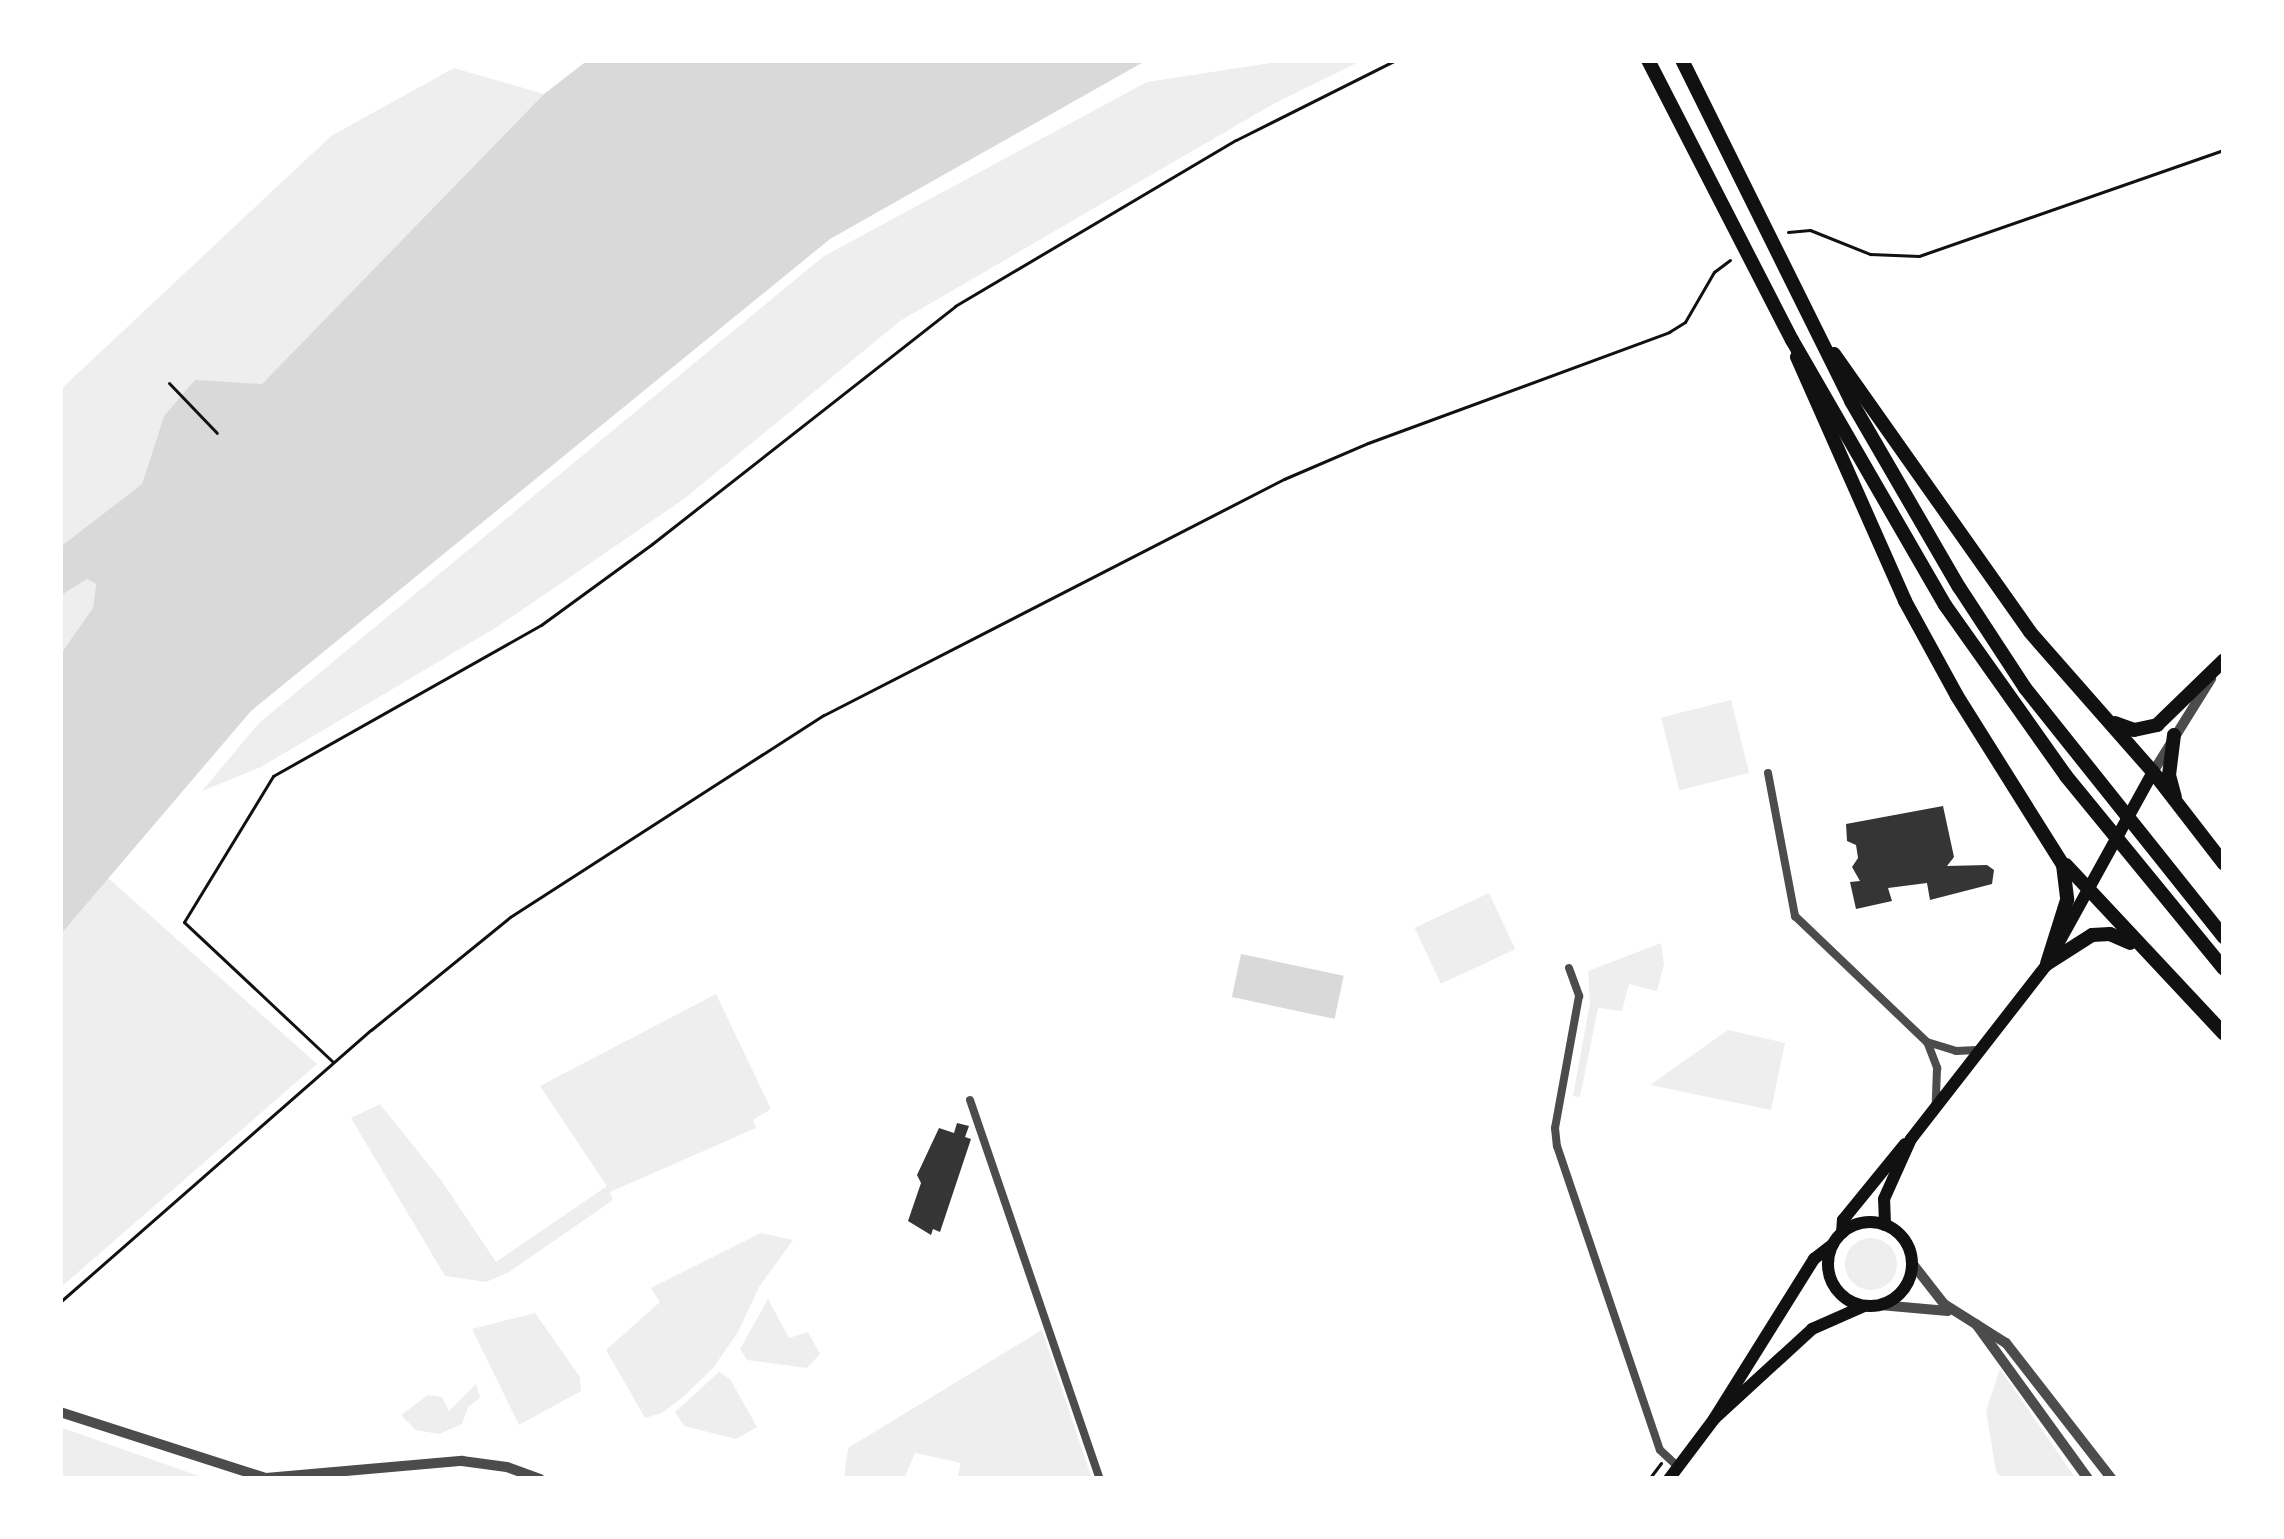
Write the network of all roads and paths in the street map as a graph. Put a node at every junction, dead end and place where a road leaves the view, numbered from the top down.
1 (1396, 60) edge
2 (1648, 60) edge
3 (1682, 60) edge
4 (2224, 150) edge
5 (1788, 232) dead end
6 (1730, 260) dead end
7 (1792, 340) junction
8 (1825, 343) junction
9 (170, 383) dead end
10 (217, 433) dead end
11 (2224, 661) edge
12 (2104, 716) junction
13 (2174, 735) junction
14 (1768, 773) dead end
15 (2150, 778) junction
16 (2179, 807) junction
17 (2117, 840) junction
18 (2059, 856) junction
19 (2224, 864) edge
20 (2094, 885) junction
21 (2224, 938) edge
22 (2144, 952) junction
23 (2047, 964) junction
24 (1569, 968) dead end
25 (2224, 969) edge
26 (2224, 1034) edge
27 (1928, 1042) junction
28 (1984, 1046) junction
29 (333, 1063) junction
30 (970, 1100) dead end
31 (1935, 1108) junction
32 (1911, 1139) junction
33 (1885, 1225) junction
34 (1838, 1239) junction
35 (1912, 1263) junction
36 (60, 1302) edge
37 (1873, 1305) junction
38 (1960, 1315) junction
39 (1976, 1324) junction
40 (60, 1412) edge
41 (1714, 1419) junction
42 (1673, 1473) edge
43 (540, 1479) edge
44 (1100, 1479) edge
45 (2088, 1479) edge
46 (2111, 1479) edge

1 - 29 path
2 - 7 highway
3 - 8 highway
4 - 5 path
6 - 29 path
7 - 17 highway
7 - 18 highway
8 - 12 highway
8 - 21 highway
9 - 10 path
11 - 12 highway
11 - 13 street
12 - 15 highway
13 - 15 street
13 - 16 highway
14 - 27 street
15 - 16 highway
15 - 17 main road
16 - 19 highway
17 - 20 main road
17 - 25 highway
18 - 20 highway
18 - 23 highway
20 - 22 highway
20 - 23 main road
22 - 23 highway
22 - 26 highway
23 - 28 main road
24 - 42 street
27 - 28 street
27 - 31 street
28 - 31 main road
29 - 36 path
30 - 44 street
31 - 32 main road
32 - 33 main road
32 - 34 main road
33 - 34 main road
33 - 35 main road
34 - 37 main road
34 - 41 main road
35 - 37 main road
35 - 38 street
37 - 38 street
37 - 41 main road
38 - 39 street
39 - 45 street
39 - 46 street
40 - 43 street
41 - 42 main road

